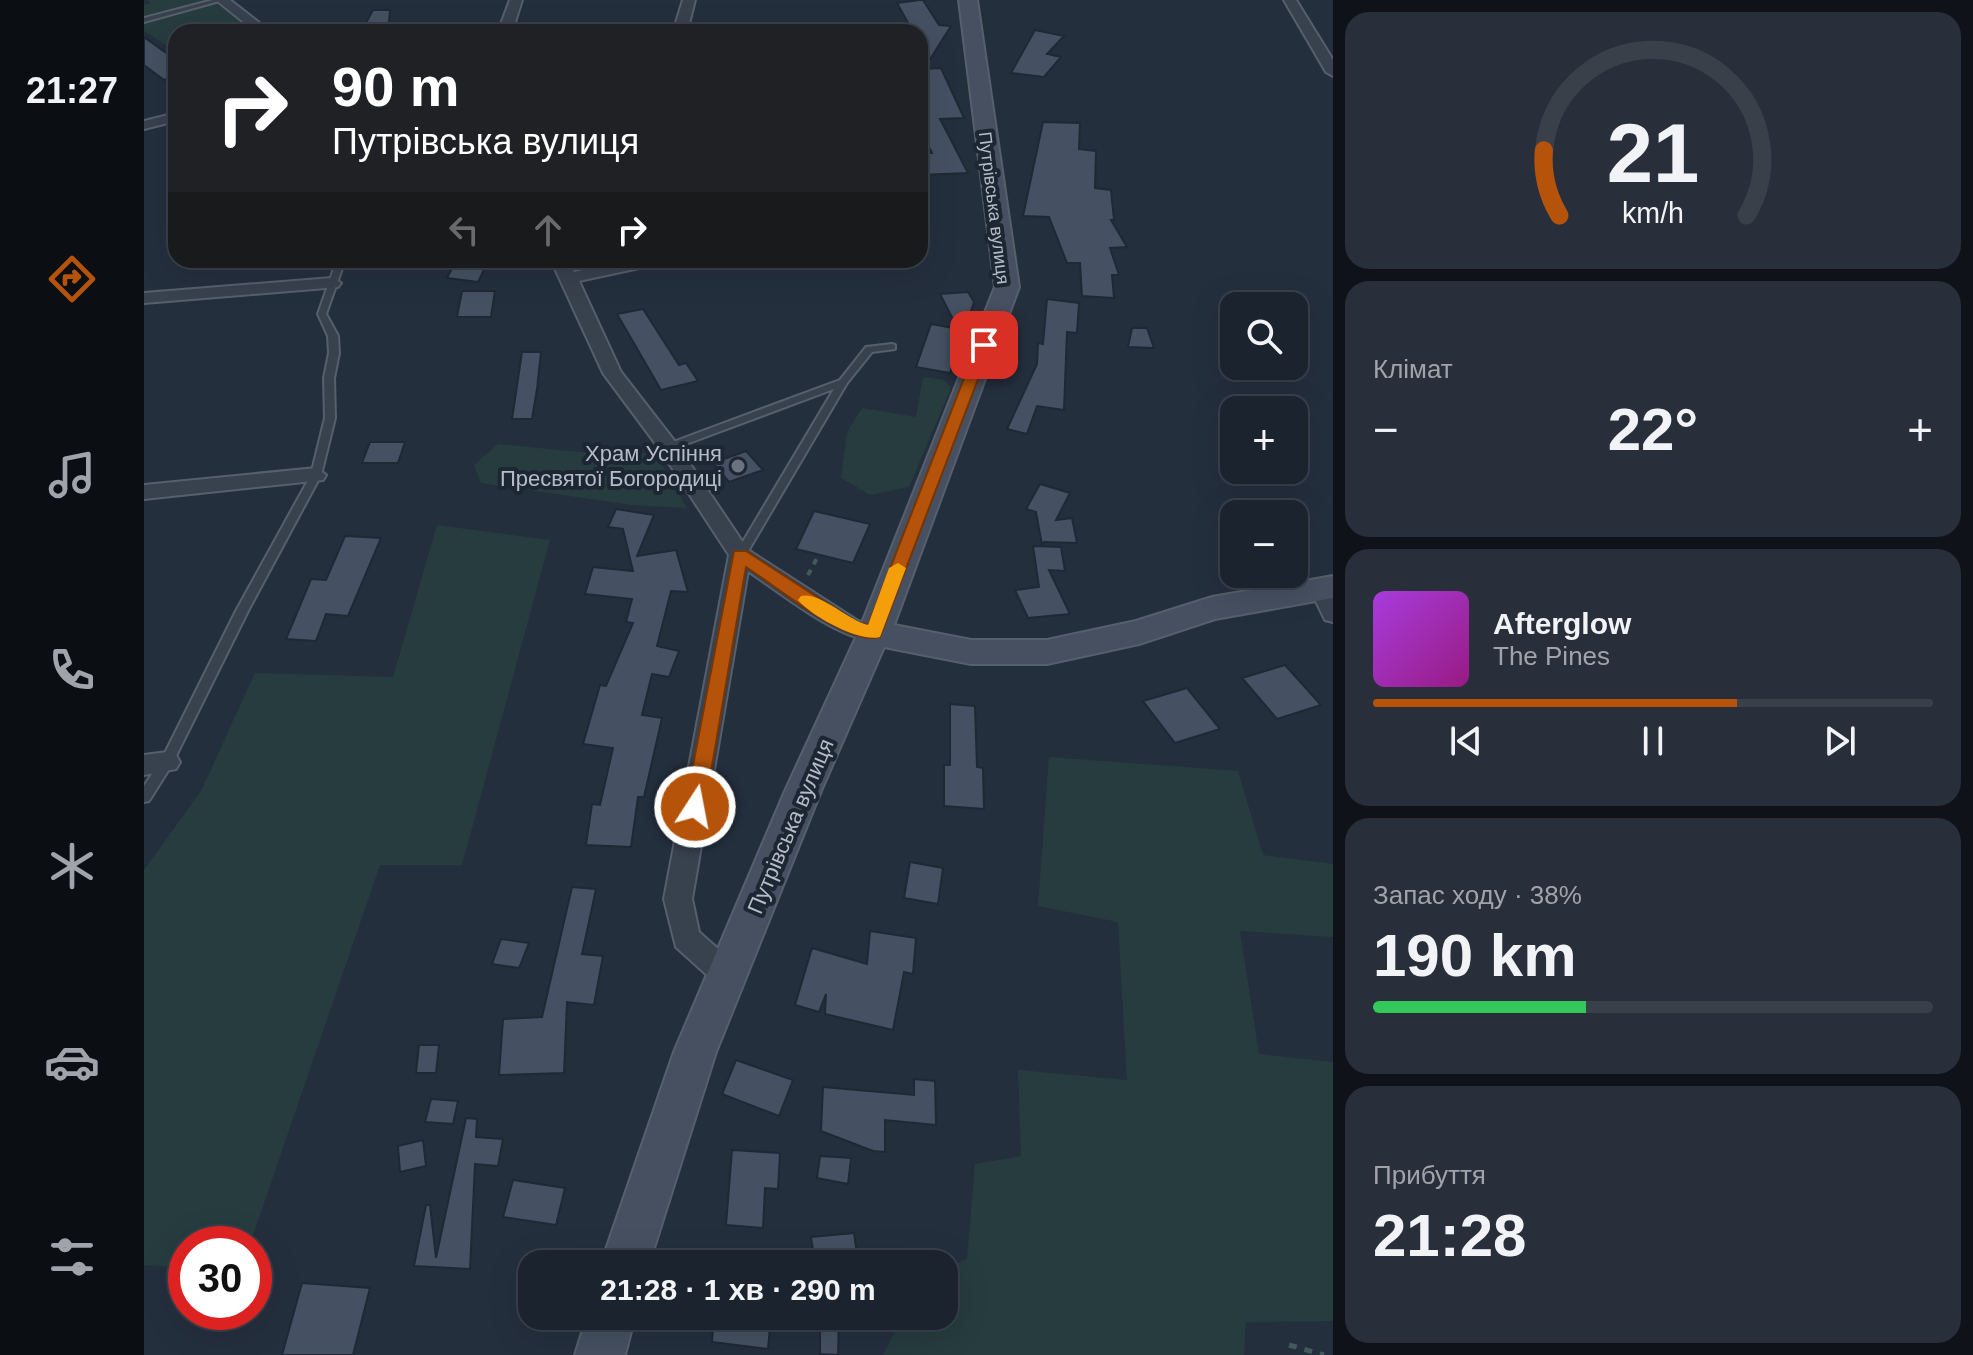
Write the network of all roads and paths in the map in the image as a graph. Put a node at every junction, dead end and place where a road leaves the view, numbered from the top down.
1 (221, 0) edge
2 (516, 0) edge
3 (689, 0) edge
4 (968, 0) edge
5 (1290, 0) edge
6 (144, 20) edge
7 (253, 24) edge
8 (508, 24) edge
9 (682, 24) edge
10 (1333, 72) edge
11 (168, 119) edge
12 (144, 125) edge
13 (338, 268) edge
14 (565, 269) edge
15 (332, 283) junction
16 (144, 298) edge
17 (892, 347) dead end
18 (843, 382) junction
19 (669, 447) junction
20 (316, 475) junction
21 (144, 492) edge
22 (740, 555) junction
23 (1329, 597) edge
24 (874, 633) junction
25 (156, 763) edge
26 (144, 797) edge
27 (727, 975) junction
28 (630, 1250) edge
29 (607, 1330) edge
30 (1289, 1345) dead end
31 (600, 1355) edge
32 (1324, 1355) edge

1 - 6 lane
1 - 7 street
2 - 8 street
3 - 9 street
4 - 24 main road, Путрівська вулиця
5 - 10 street
11 - 12 street
13 - 15 lane
14 - 19 street
15 - 16 street
15 - 20 lane
17 - 18 lane
18 - 19 lane
18 - 22 lane
19 - 22 street
20 - 21 street
20 - 25 lane
22 - 24 street
22 - 27 street
23 - 24 main road
24 - 27 main road, Путрівська вулиця
25 - 26 lane
27 - 28 main road, Путрівська вулиця
29 - 31 main road
30 - 32 path

